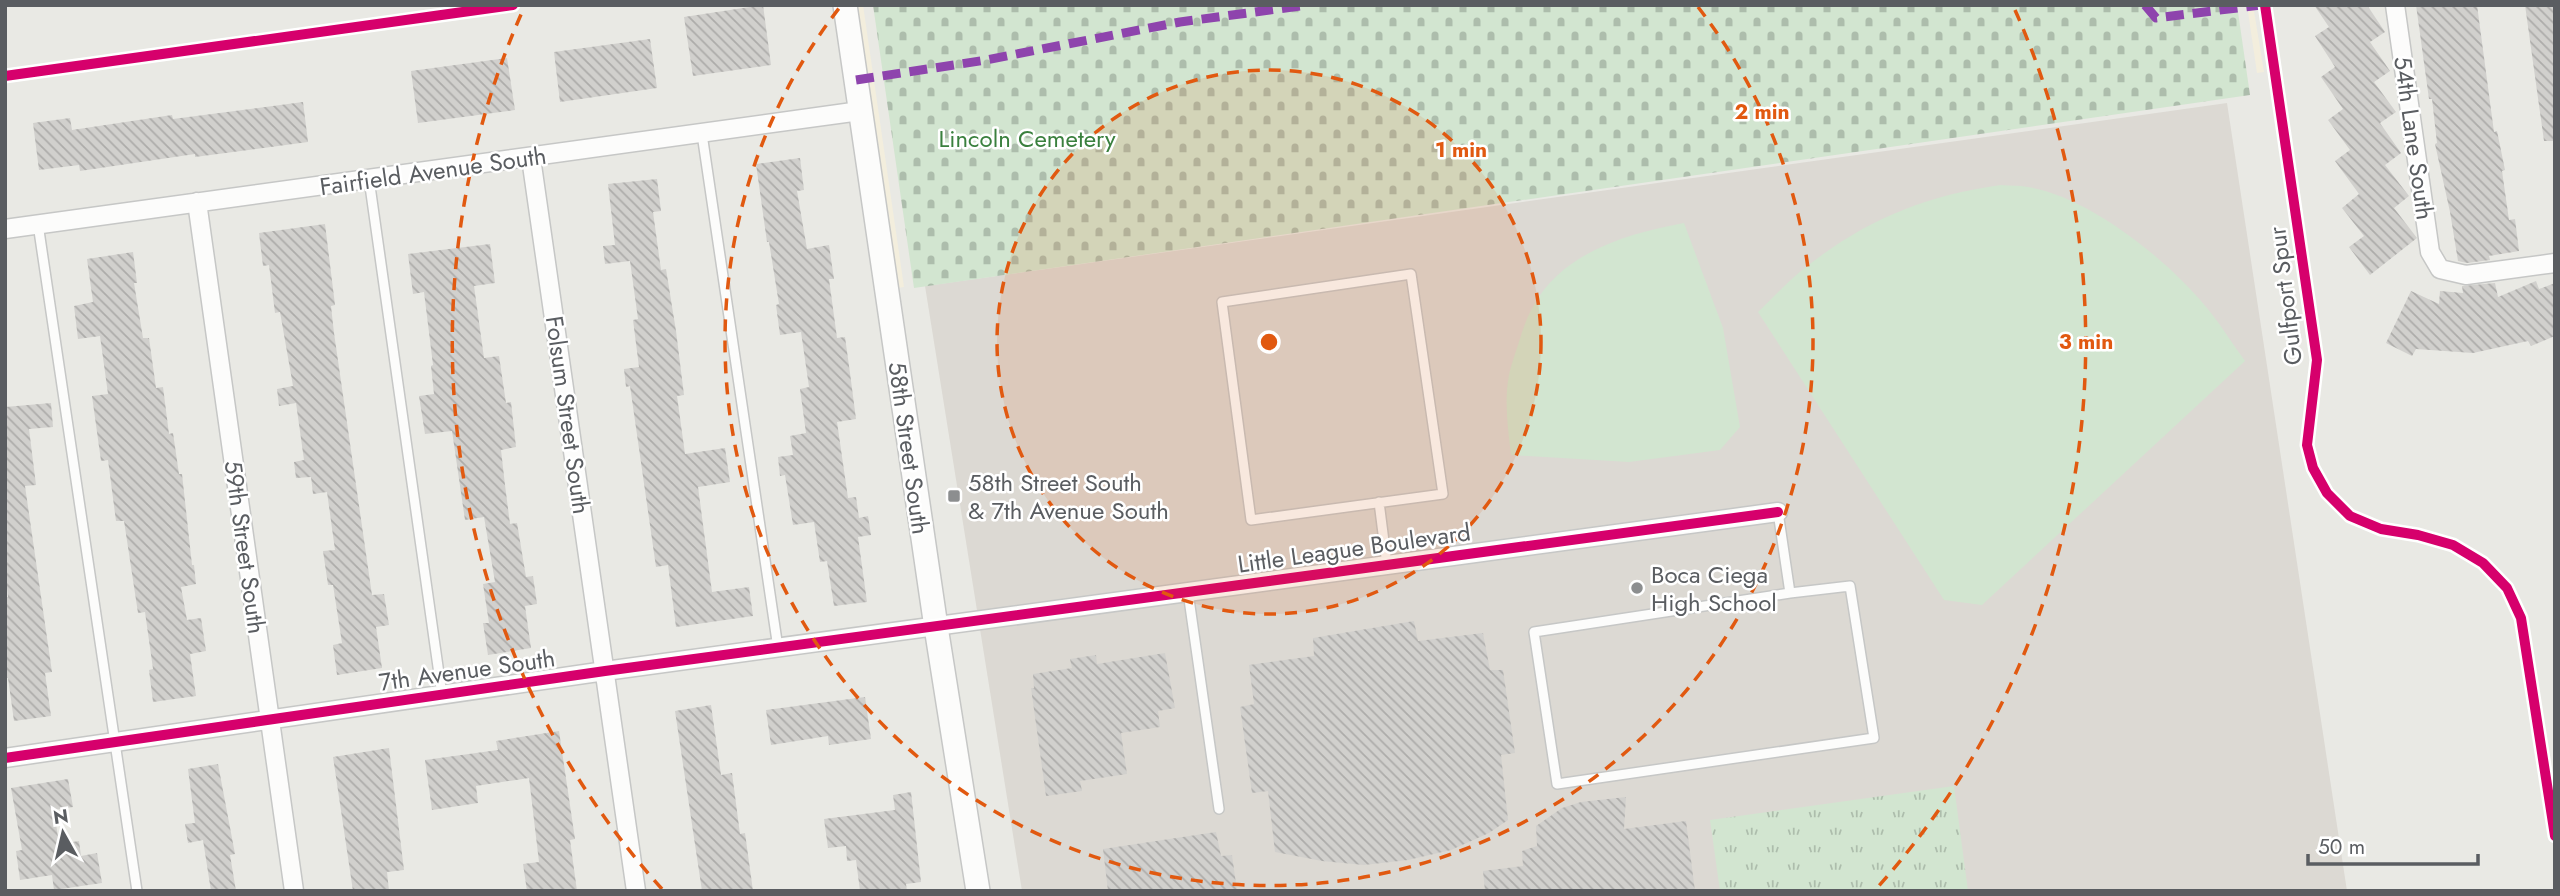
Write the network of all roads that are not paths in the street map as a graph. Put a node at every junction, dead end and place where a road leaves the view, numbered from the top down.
1 (845, 5) edge
2 (2395, 5) edge
3 (860, 111) junction
4 (702, 134) junction
5 (531, 158) junction
6 (369, 179) junction
7 (197, 202) junction
8 (38, 224) junction
9 (5, 229) edge
10 (2555, 263) edge
11 (1379, 502) junction
12 (1778, 512) joint
13 (1387, 565) junction
14 (1188, 592) junction
15 (1790, 593) junction
16 (936, 627) junction
17 (778, 648) junction
18 (605, 671) junction
19 (442, 695) junction
20 (269, 719) junction
21 (115, 742) junction
22 (5, 758) edge
23 (1219, 809) dead end
24 (137, 891) edge
25 (294, 891) edge
26 (636, 891) edge
27 (978, 891) edge

1 - 3 street, 58th Street South
2 - 10 street, 54th Lane South
3 - 4 street, Fairfield Avenue South
3 - 16 street, 58th Street South
4 - 5 street, Fairfield Avenue South
4 - 17 lane
5 - 6 street, Fairfield Avenue South
5 - 18 street, Folsum Street South
6 - 7 street, Fairfield Avenue South
6 - 19 lane
7 - 8 street, Fairfield Avenue South
7 - 20 street, 59th Street South
8 - 9 street, Fairfield Avenue South
8 - 21 lane
11 - 11 lane
11 - 13 lane
12 - 13 street, Little League Boulevard
12 - 15 lane
13 - 14 street, Little League Boulevard
14 - 16 street, Little League Boulevard
14 - 23 lane
15 - 15 lane
16 - 17 street, 7th Avenue South
16 - 27 street, 58th Street South
17 - 18 street, 7th Avenue South
18 - 19 street, 7th Avenue South
18 - 26 street, Folsum Street South
19 - 20 street, 7th Avenue South
20 - 21 street, 7th Avenue South
20 - 25 street, 59th Street South
21 - 22 street, 7th Avenue South
21 - 24 lane

